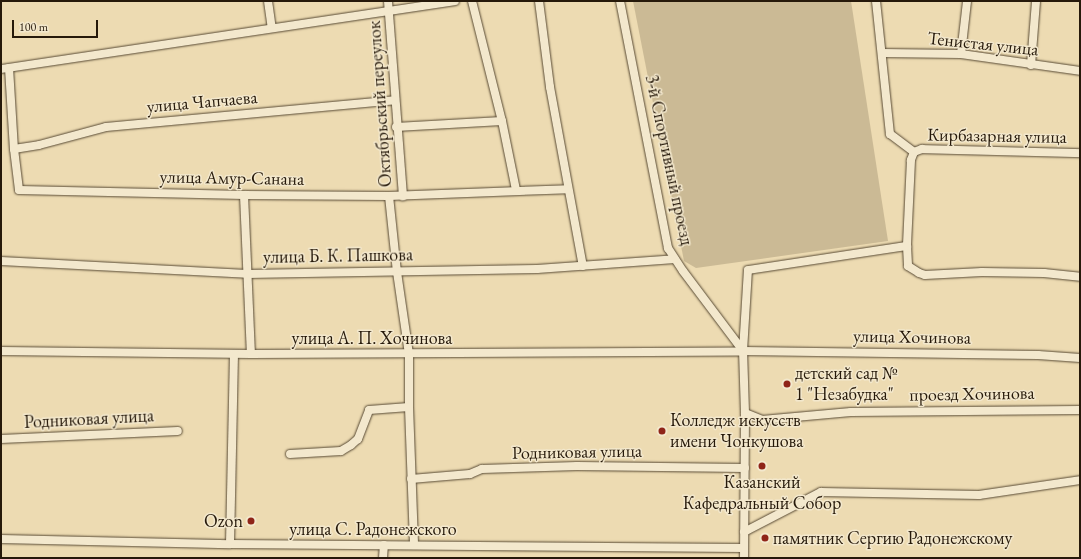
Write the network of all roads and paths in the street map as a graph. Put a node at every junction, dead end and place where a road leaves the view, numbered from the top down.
1 (268, 1) edge
2 (388, 1) edge
3 (455, 1) edge
4 (472, 1) edge
5 (539, 1) edge
6 (620, 1) edge
7 (876, 1) edge
8 (967, 1) edge
9 (1036, 1) edge
10 (389, 10) junction
11 (272, 28) junction
12 (882, 53) junction
13 (961, 54) junction
14 (1031, 65) junction
15 (5, 68) edge
16 (1080, 71) edge
17 (395, 100) junction
18 (502, 121) junction
19 (396, 127) junction
20 (14, 149) junction
21 (914, 152) junction
22 (1080, 153) edge
23 (568, 189) junction
24 (516, 190) junction
25 (244, 195) junction
26 (389, 196) junction
27 (403, 196) junction
28 (907, 246) junction
29 (675, 259) junction
30 (1, 261) edge
31 (583, 266) junction
32 (397, 272) junction
33 (247, 274) junction
34 (1080, 277) edge
35 (1, 351) edge
36 (744, 351) junction
37 (234, 354) junction
38 (251, 354) junction
39 (409, 354) junction
40 (1080, 358) edge
41 (409, 407) junction
42 (1080, 410) edge
43 (745, 414) junction
44 (178, 431) dead end
45 (1, 440) edge
46 (290, 454) dead end
47 (745, 468) junction
48 (411, 478) junction
49 (1080, 480) edge
50 (744, 532) junction
51 (1, 539) edge
52 (230, 544) junction
53 (384, 545) junction
54 (414, 545) junction
55 (744, 548) junction
56 (383, 558) edge
57 (744, 558) edge

1 - 11 street
2 - 10 street, Октябрьский переулок
3 - 10 street
4 - 18 street
5 - 23 street
6 - 29 street, 3-й Спортивный проезд
7 - 12 street
8 - 13 street
9 - 14 street
10 - 11 street
10 - 17 street, Октябрьский переулок
11 - 15 street
12 - 13 street, Тенистая улица
12 - 21 street
13 - 14 street, Тенистая улица
14 - 16 street, Тенистая улица
15 - 20 street, улица Амур-Санана
17 - 19 street, Октябрьский переулок
17 - 20 street, улица Чапчаева
18 - 19 street
18 - 24 street
19 - 27 street, Октябрьский переулок
20 - 25 street, улица Амур-Санана
21 - 22 street, Кирбазарная улица
21 - 28 street
23 - 24 street, улица Амур-Санана
23 - 31 street
24 - 27 street, улица Амур-Санана
25 - 26 street, улица Амур-Санана
25 - 33 street
26 - 27 street, улица Амур-Санана
26 - 32 street, Октябрьский переулок
28 - 34 street
28 - 36 street
29 - 31 street, улица Б. К. Пашкова
29 - 36 street, 3-й Спортивный проезд
30 - 33 street, улица Б. К. Пашкова
31 - 32 street, улица Б. К. Пашкова
32 - 33 street, улица Б. К. Пашкова
32 - 39 street, Октябрьский переулок
33 - 38 street
35 - 37 street, улица А. П. Хочинова
36 - 39 street, улица А. П. Хочинова
36 - 40 street, улица Хочинова
36 - 43 street
37 - 38 street, улица А. П. Хочинова
37 - 52 street
38 - 39 street, улица А. П. Хочинова
39 - 41 street, Октябрьский переулок
41 - 46 street
41 - 48 street, Октябрьский переулок
42 - 43 street, проезд Хочинова
43 - 47 street
44 - 45 street, Родниковая улица
47 - 48 street, Родниковая улица
47 - 50 street
48 - 54 street, Октябрьский переулок
49 - 50 street
50 - 55 street
51 - 52 street, улица С. Радонежского
52 - 53 street, улица С. Радонежского
53 - 54 street, улица С. Радонежского
53 - 56 street
54 - 55 street, улица С. Радонежского
55 - 57 street

